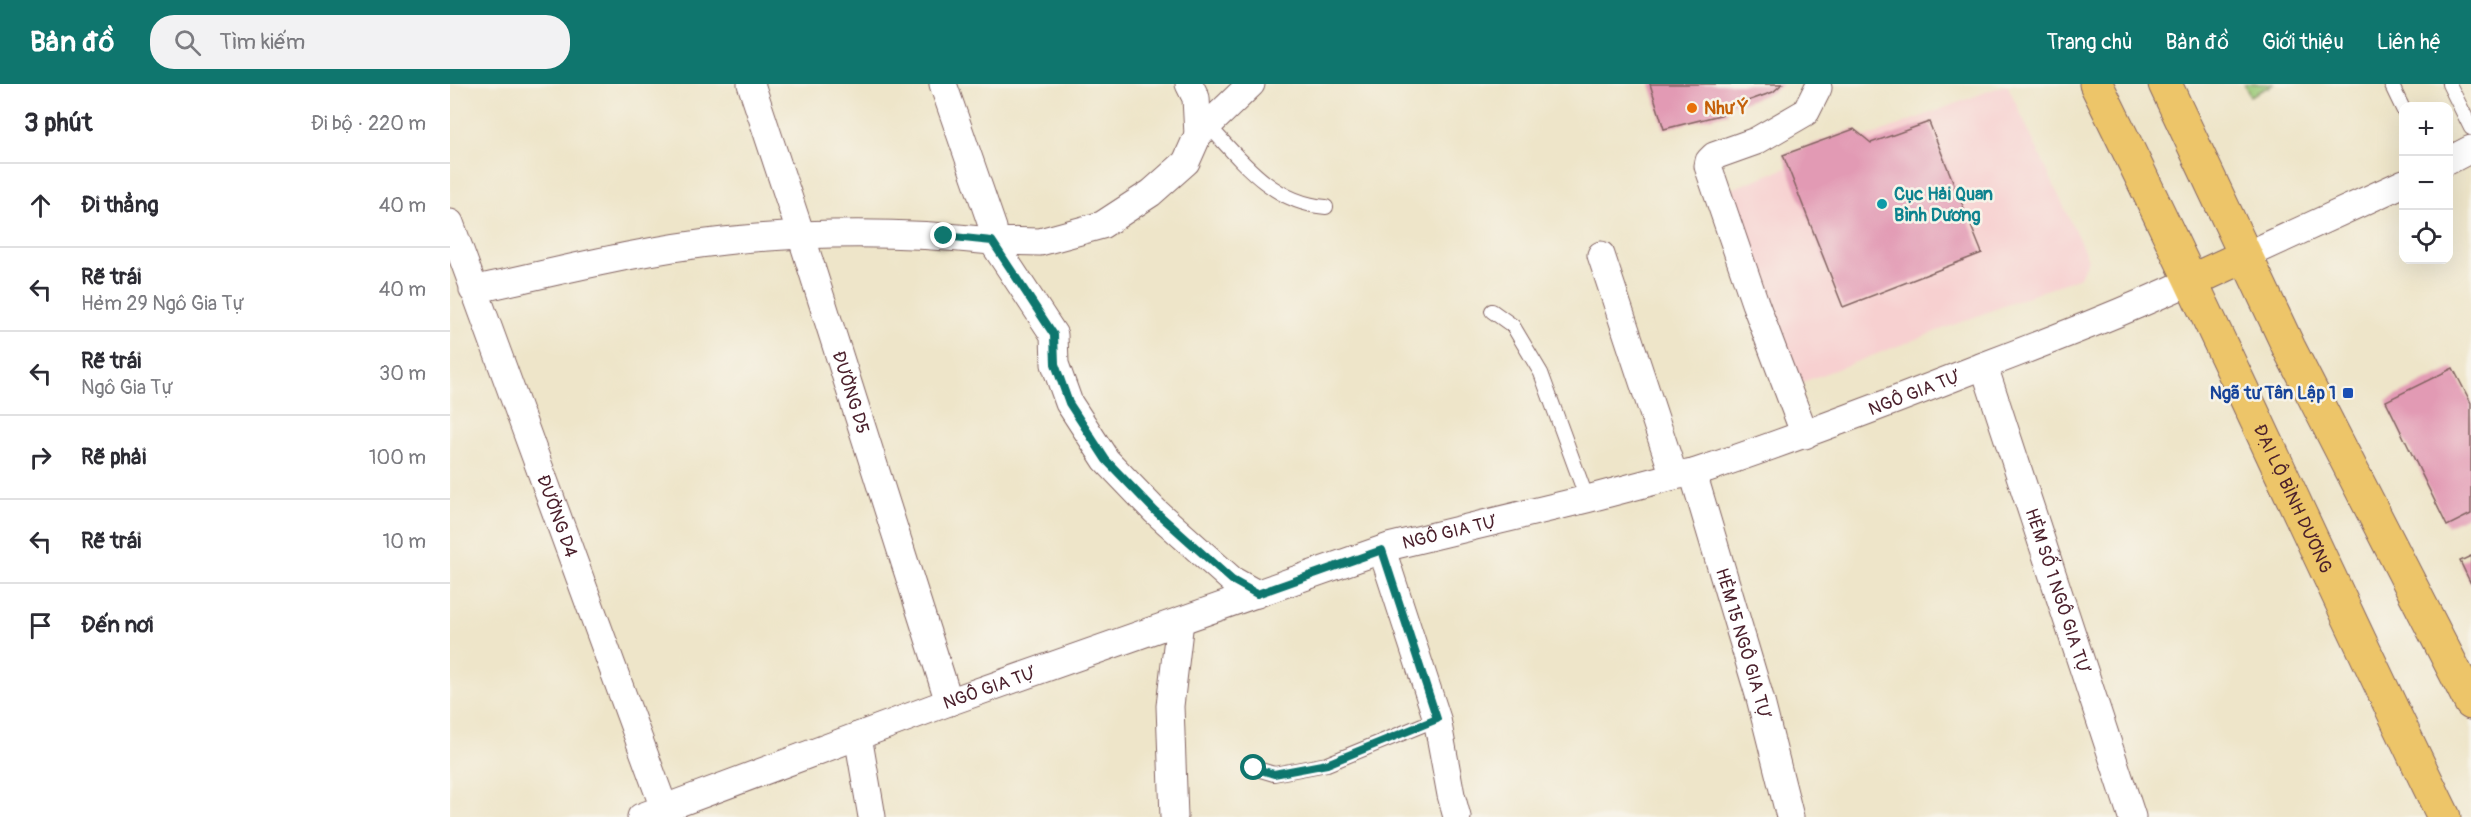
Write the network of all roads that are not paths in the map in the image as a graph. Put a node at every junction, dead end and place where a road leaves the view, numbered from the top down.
1 (751, 84) edge
2 (943, 84) edge
3 (1189, 84) edge
4 (1251, 84) edge
5 (2096, 84) edge
6 (2165, 84) edge
7 (2391, 84) edge
8 (2448, 84) edge
9 (1818, 88) dead end
10 (2399, 102) edge
11 (2471, 128) edge
12 (1203, 130) junction
13 (2471, 149) edge
14 (2453, 158) edge
15 (2399, 185) edge
16 (1326, 207) dead end
17 (801, 235) junction
18 (453, 240) edge
19 (992, 241) junction
20 (1601, 255) dead end
21 (2245, 256) junction
22 (2193, 280) junction
23 (473, 290) junction
24 (1492, 311) dead end
25 (1984, 366) junction
26 (1805, 435) junction
27 (1683, 474) junction
28 (1587, 499) junction
29 (1382, 550) junction
30 (1257, 594) junction
31 (1180, 621) junction
32 (949, 702) junction
33 (2471, 703) edge
34 (1437, 719) junction
35 (858, 736) junction
36 (1254, 768) dead end
37 (653, 813) edge
38 (872, 817) edge
39 (1174, 817) edge
40 (1457, 817) edge
41 (1790, 817) edge
42 (2132, 817) edge
43 (2444, 817) edge

1 - 17 street, ĐƯỜNG D5
2 - 19 street
3 - 12 street
4 - 12 street
5 - 22 highway, ĐẠI LỘ BÌNH DƯƠNG
6 - 21 highway
7 - 10 lane
8 - 11 lane
9 - 26 street
12 - 16 lane
12 - 19 street
13 - 14 street
15 - 21 street
17 - 19 street
17 - 23 street
17 - 32 street, ĐƯỜNG D5
18 - 23 street, ĐƯỜNG D4
19 - 30 street
20 - 27 street, HẺM 15 NGÔ GIA TỰ
21 - 22 highway
21 - 33 highway
22 - 25 street, NGÔ GIA TỰ
22 - 43 highway, ĐẠI LỘ BÌNH DƯƠNG
23 - 37 street, ĐƯỜNG D4
24 - 28 lane
25 - 26 street, NGÔ GIA TỰ
25 - 42 street, HẺM SỐ 1 NGÔ GIA TỰ
26 - 27 street, NGÔ GIA TỰ
27 - 28 street, NGÔ GIA TỰ
27 - 41 street, HẺM 15 NGÔ GIA TỰ
28 - 29 street, NGÔ GIA TỰ
29 - 30 street, NGÔ GIA TỰ
29 - 34 street
30 - 31 street, NGÔ GIA TỰ
31 - 32 street, NGÔ GIA TỰ
31 - 39 street
32 - 35 street, NGÔ GIA TỰ
34 - 36 lane
34 - 40 street
35 - 37 street, NGÔ GIA TỰ
35 - 38 street

